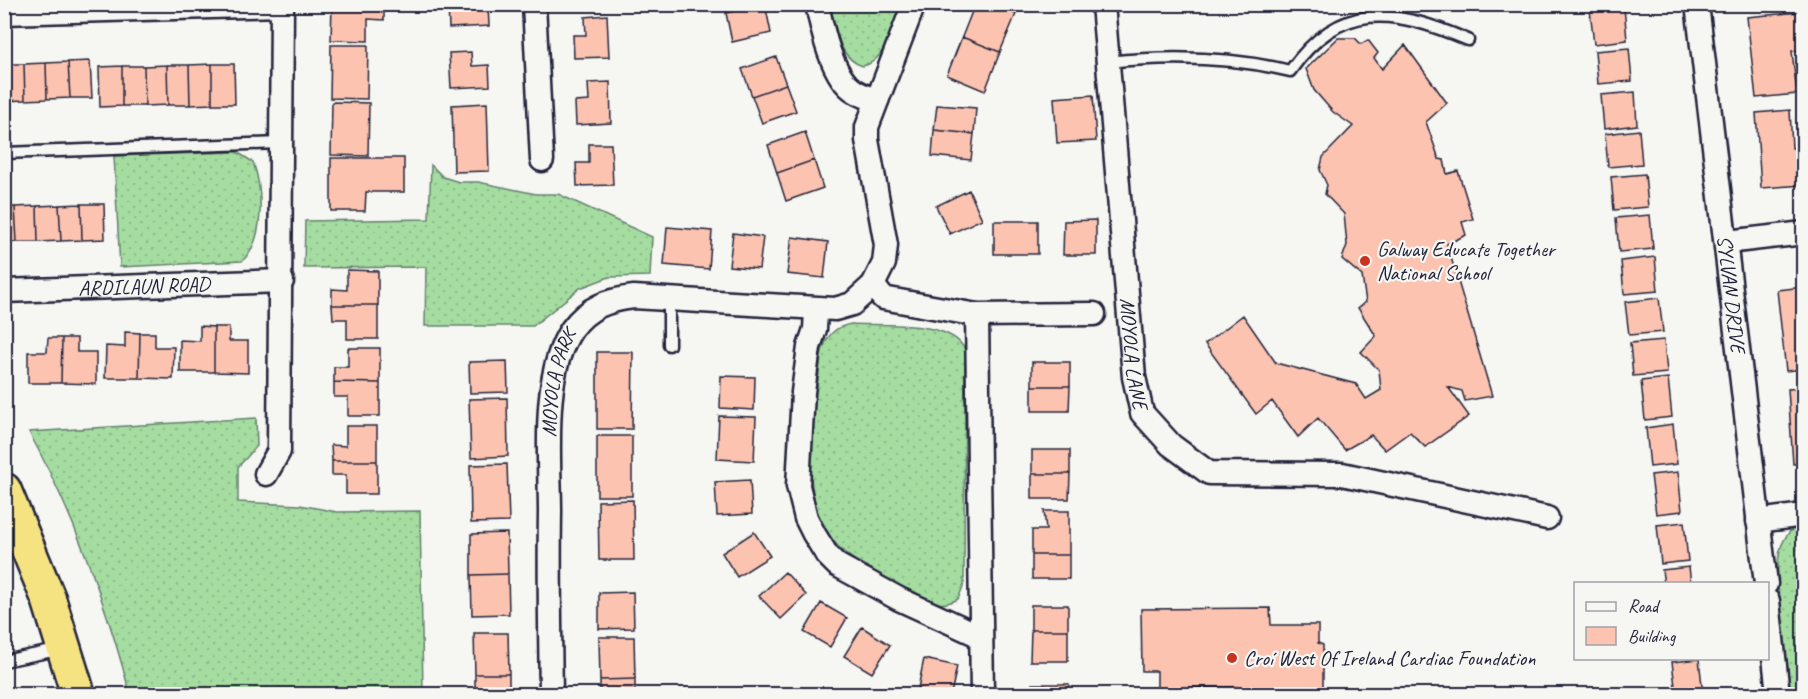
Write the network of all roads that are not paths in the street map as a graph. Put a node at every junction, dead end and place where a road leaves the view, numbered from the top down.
1 (534, 4) edge
2 (817, 4) edge
3 (914, 4) edge
4 (1103, 4) edge
5 (1697, 4) edge
6 (282, 5) edge
7 (4, 13) edge
8 (1468, 40) dead end
9 (1108, 62) junction
10 (877, 100) junction
11 (280, 143) junction
12 (4, 153) edge
13 (542, 159) dead end
14 (1803, 233) edge
15 (1727, 242) junction
16 (282, 281) junction
17 (873, 285) junction
18 (4, 291) edge
19 (669, 299) junction
20 (816, 310) junction
21 (1094, 314) dead end
22 (977, 315) junction
23 (669, 345) dead end
24 (266, 474) dead end
25 (4, 490) edge
26 (1803, 515) edge
27 (1547, 518) dead end
28 (1758, 521) junction
29 (1766, 582) edge
30 (1769, 618) edge
31 (981, 636) junction
32 (65, 648) junction
33 (4, 661) edge
34 (78, 694) edge
35 (551, 694) edge
36 (982, 694) edge
37 (1778, 694) edge

1 - 13 street
2 - 10 street
3 - 10 street, MOYOLA PARK
4 - 9 street, MOYOLA LANE
5 - 15 street, SYLVAN DRIVE
6 - 7 street
6 - 11 street
8 - 9 lane
9 - 27 street, MOYOLA LANE
10 - 17 street, MOYOLA PARK
11 - 12 lane
11 - 16 street
14 - 15 street
15 - 28 street, SYLVAN DRIVE
16 - 18 street, ARDILAUN ROAD
16 - 24 street
17 - 20 street, MOYOLA PARK
17 - 22 street
19 - 20 street, MOYOLA PARK
19 - 23 lane
19 - 35 street, MOYOLA PARK
20 - 31 street
21 - 22 street
22 - 31 street
25 - 32 highway
26 - 28 street
28 - 29 street, SYLVAN DRIVE
30 - 37 street
31 - 36 street
32 - 33 lane
32 - 34 highway

